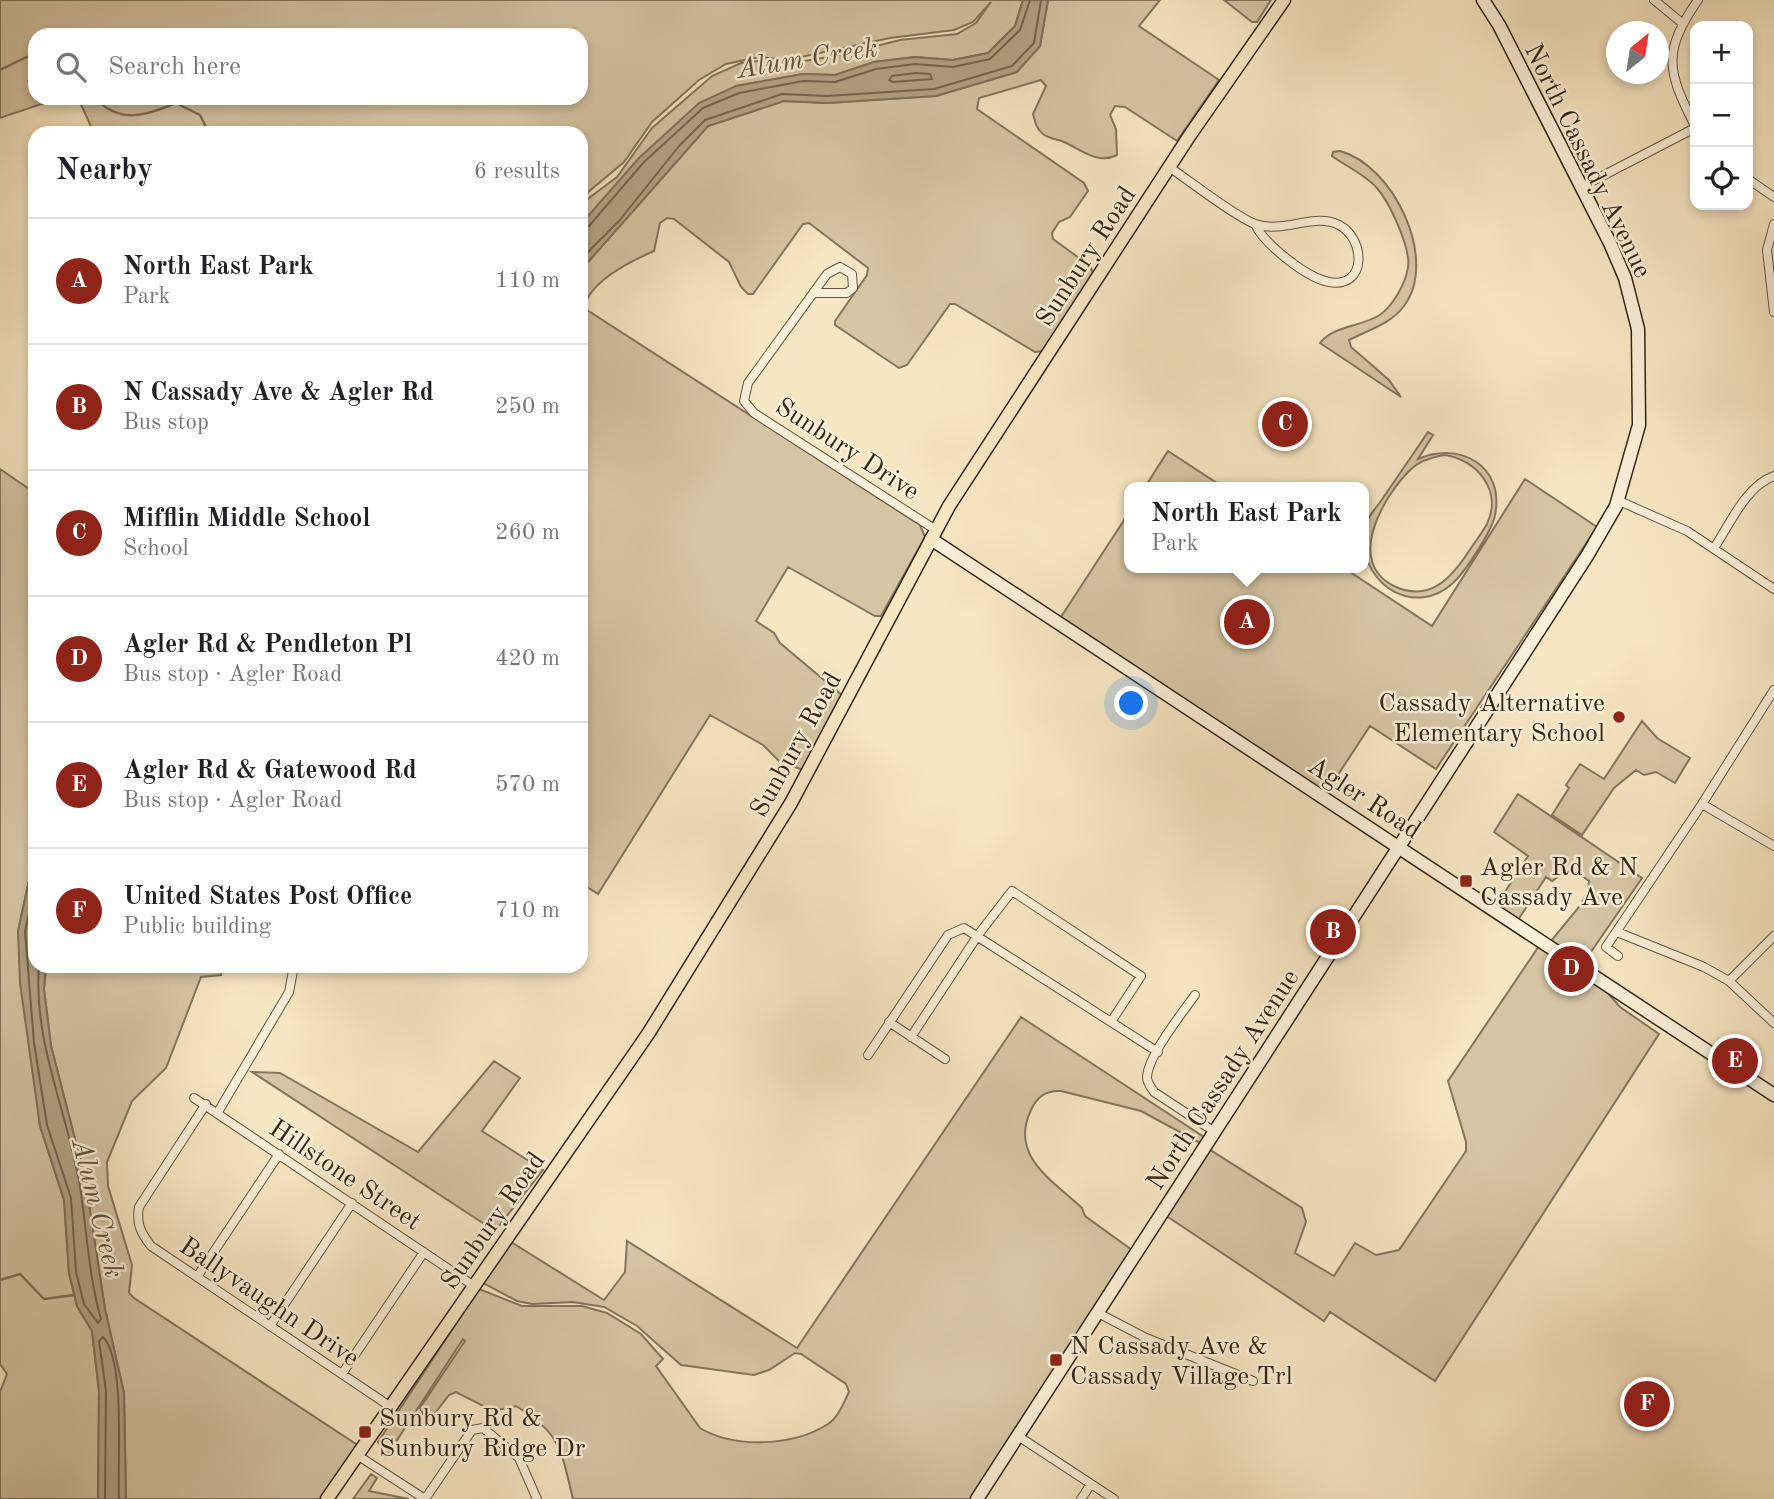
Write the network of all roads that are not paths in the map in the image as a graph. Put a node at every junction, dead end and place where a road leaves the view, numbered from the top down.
1 (1284, 0) edge
2 (1483, 0) edge
3 (1654, 0) edge
4 (1698, 0) edge
5 (1682, 23) junction
6 (1690, 117) edge
7 (1690, 130) edge
8 (1169, 167) junction
9 (1753, 182) edge
10 (1581, 187) junction
11 (1774, 197) edge
12 (1255, 224) junction
13 (1774, 224) edge
14 (814, 293) junction
15 (1774, 312) edge
16 (1774, 476) edge
17 (1617, 500) junction
18 (934, 535) junction
19 (1714, 548) junction
20 (1774, 589) edge
21 (1774, 690) edge
22 (1702, 804) junction
23 (1399, 846) junction
24 (1774, 846) edge
25 (1617, 932) junction
26 (978, 935) junction
27 (1773, 936) edge
28 (1618, 956) dead end
29 (292, 973) edge
30 (1729, 981) junction
31 (1195, 995) dead end
32 (889, 1022) junction
33 (1111, 1022) junction
34 (1774, 1023) edge
35 (911, 1037) junction
36 (1158, 1052) junction
37 (868, 1055) dead end
38 (945, 1059) dead end
39 (1774, 1095) edge
40 (194, 1098) dead end
41 (206, 1104) junction
42 (218, 1112) junction
43 (1214, 1132) junction
44 (279, 1154) junction
45 (352, 1203) junction
46 (424, 1252) junction
47 (197, 1277) junction
48 (474, 1286) junction
49 (1098, 1313) junction
50 (270, 1326) junction
51 (342, 1374) junction
52 (1253, 1381) dead end
53 (391, 1407) junction
54 (1018, 1436) junction
55 (358, 1455) junction
56 (1091, 1484) junction
57 (327, 1499) edge
58 (425, 1499) edge
59 (537, 1499) edge
60 (977, 1499) edge
61 (1081, 1499) edge
62 (1114, 1499) edge

1 - 8 main road, Sunbury Road
2 - 10 main road, North Cassady Avenue
3 - 5 street
4 - 5 street
5 - 6 street
7 - 10 street
8 - 12 street
8 - 18 main road, Sunbury Road
9 - 11 street
10 - 17 main road, North Cassady Avenue
12 - 12 street
13 - 15 street
14 - 14 street, Sunbury Drive
14 - 18 street, Sunbury Drive
16 - 19 street
17 - 19 street
17 - 23 main road, North Cassady Avenue
18 - 23 main road, Agler Road
18 - 48 main road, Sunbury Road
19 - 20 street
21 - 22 street
22 - 24 street
22 - 25 street
23 - 39 main road, Agler Road
23 - 43 main road, North Cassady Avenue
25 - 28 street
25 - 30 street
26 - 32 street
26 - 33 street
26 - 33 street
26 - 35 street
27 - 30 street
29 - 42 street
30 - 34 street
31 - 36 street
32 - 35 street
32 - 37 street
33 - 36 street
35 - 38 street
36 - 43 street
40 - 41 street, Hillstone Street
41 - 42 street, Hillstone Street
41 - 47 street, Ballyvaughn Drive
42 - 44 street, Hillstone Street
43 - 49 main road, North Cassady Avenue
44 - 45 street, Hillstone Street
44 - 47 street
45 - 46 street, Hillstone Street
45 - 50 street
46 - 48 street, Hillstone Street
46 - 51 street
47 - 50 street, Ballyvaughn Drive
48 - 53 main road, Sunbury Road
49 - 52 street
49 - 54 main road, North Cassady Avenue
50 - 51 street, Ballyvaughn Drive
51 - 53 street, Ballyvaughn Drive
53 - 55 main road, Sunbury Road
54 - 56 street
54 - 60 main road, North Cassady Avenue
55 - 57 main road, Sunbury Road
55 - 58 street
56 - 61 street
56 - 62 street
58 - 59 street

